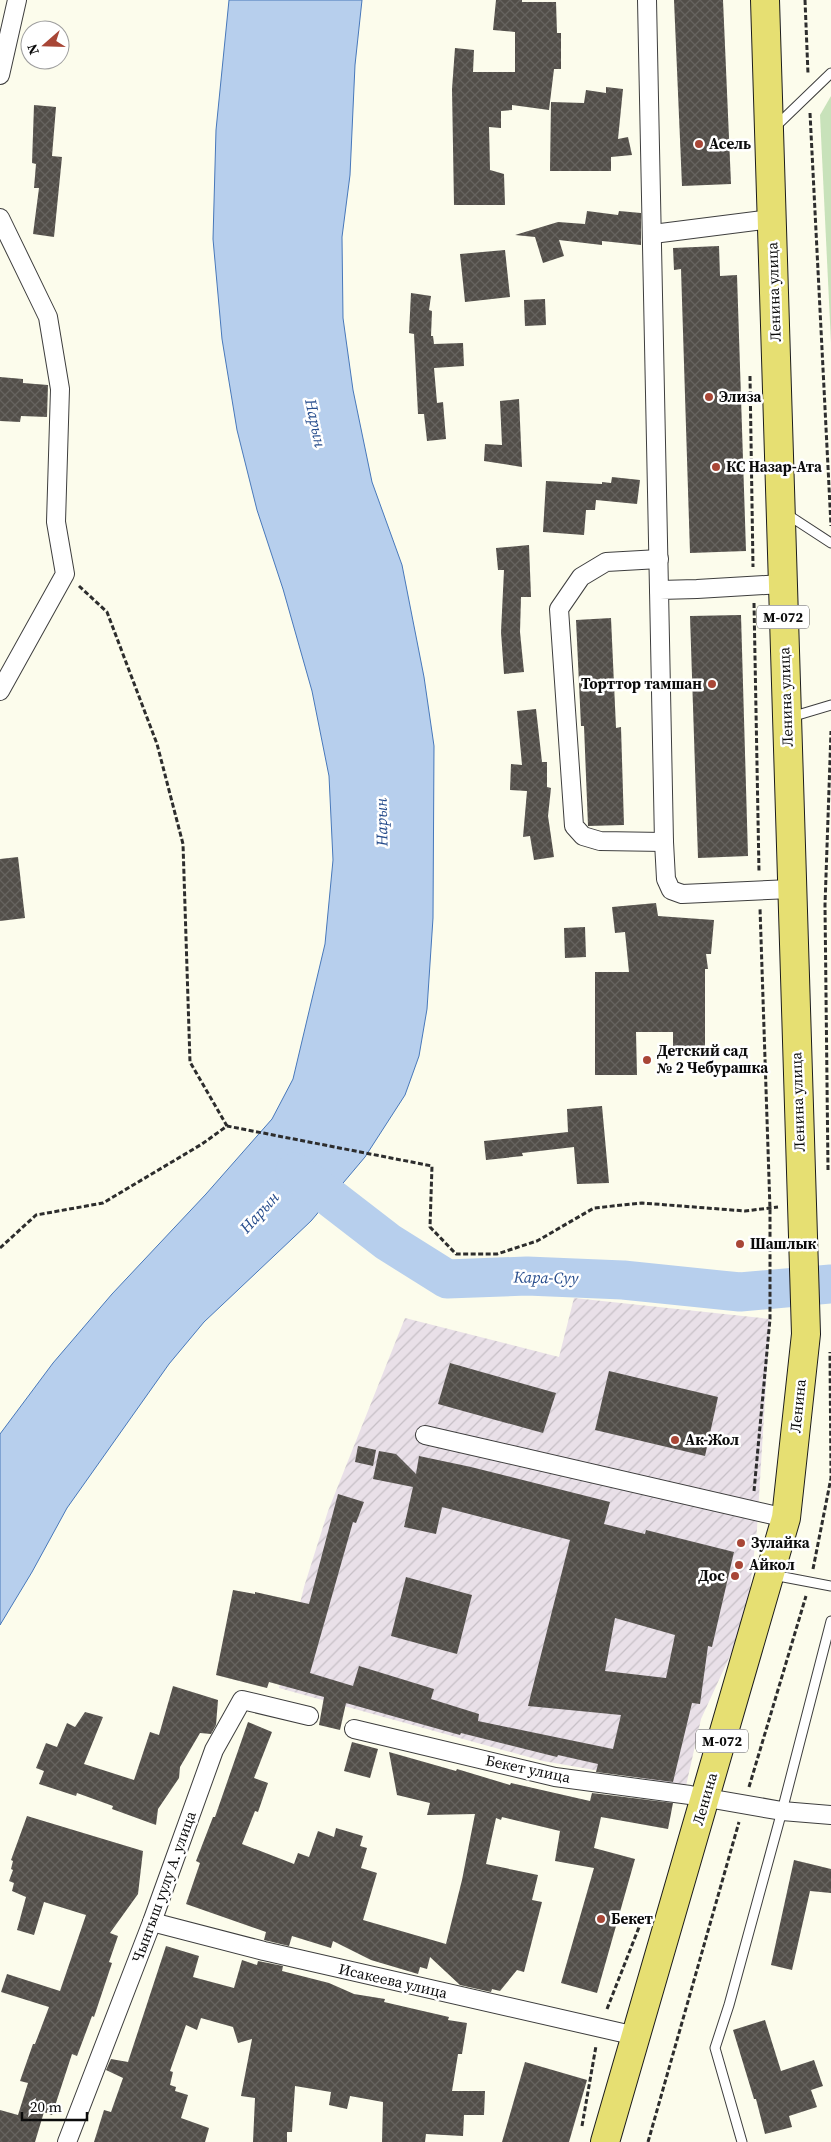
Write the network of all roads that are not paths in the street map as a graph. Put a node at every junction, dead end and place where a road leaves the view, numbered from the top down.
1 (17, 0) edge
2 (647, 0) edge
3 (765, 0) edge
4 (831, 73) edge
5 (0, 75) edge
6 (769, 133) junction
7 (0, 218) edge
8 (771, 219) junction
9 (653, 234) junction
10 (780, 509) junction
11 (831, 543) edge
12 (660, 559) junction
13 (782, 584) junction
14 (659, 590) junction
15 (0, 691) edge
16 (831, 704) edge
17 (786, 718) junction
18 (664, 842) junction
19 (791, 889) junction
20 (818, 1339) edge
21 (425, 1435) dead end
22 (786, 1518) junction
23 (770, 1574) junction
24 (831, 1586) edge
25 (831, 1620) edge
26 (309, 1716) dead end
27 (354, 1730) dead end
28 (705, 1798) junction
29 (782, 1811) junction
30 (831, 1815) edge
31 (152, 1922) junction
32 (636, 2036) junction
33 (593, 2137) edge
34 (67, 2142) edge
35 (742, 2142) edge

1 - 5 street
2 - 9 street
3 - 6 main road, Ленина улица / М-072
4 - 6 lane
6 - 8 main road, Ленина улица / М-072
7 - 15 street
8 - 9 street
8 - 10 main road, Ленина улица / М-072
9 - 12 street
10 - 11 lane
10 - 13 main road, Ленина улица / М-072
12 - 14 street
12 - 18 street
13 - 14 street
13 - 17 main road, Ленина улица / М-072
14 - 18 street
16 - 17 lane
17 - 19 main road, Ленина улица / М-072
18 - 19 street
19 - 20 main road, Ленина улица / М-072
20 - 22 main road, Ленина / М-072
21 - 22 street
22 - 23 main road, Ленина / М-072
23 - 24 lane
23 - 28 main road, Ленина / М-072
25 - 29 lane
26 - 31 street, Чынгыш уулу А. улица
27 - 28 street, Бекет улица
28 - 29 street, Бекет улица
28 - 32 main road, Ленина / М-072
29 - 30 street, Бекет улица
29 - 35 lane
31 - 32 street, Исакеева улица
31 - 34 street, Чынгыш уулу А. улица
32 - 33 main road, Ленина / М-072

